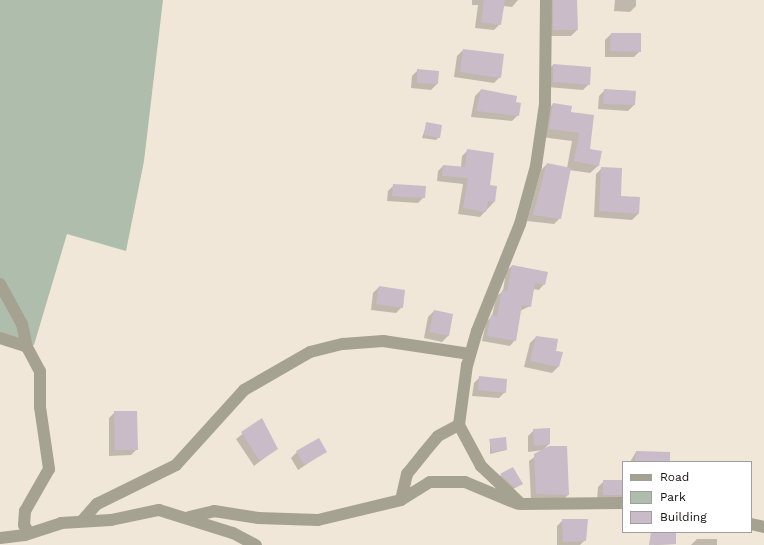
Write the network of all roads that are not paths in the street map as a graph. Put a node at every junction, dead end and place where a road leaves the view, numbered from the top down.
1 (546, 0) edge
2 (0, 284) edge
3 (0, 338) edge
4 (27, 347) junction
5 (470, 354) junction
6 (459, 426) junction
7 (401, 500) junction
8 (622, 502) edge
9 (521, 504) junction
10 (189, 517) junction
11 (82, 521) junction
12 (752, 524) edge
13 (764, 527) edge
14 (29, 533) junction
15 (0, 538) edge
16 (256, 545) edge

1 - 5 street
2 - 4 street
3 - 4 street
4 - 14 street
5 - 6 street
5 - 11 street
6 - 7 street
6 - 9 street
7 - 9 street
7 - 10 street
8 - 9 street
10 - 11 street
10 - 16 street
11 - 14 street
12 - 13 street
14 - 15 street

